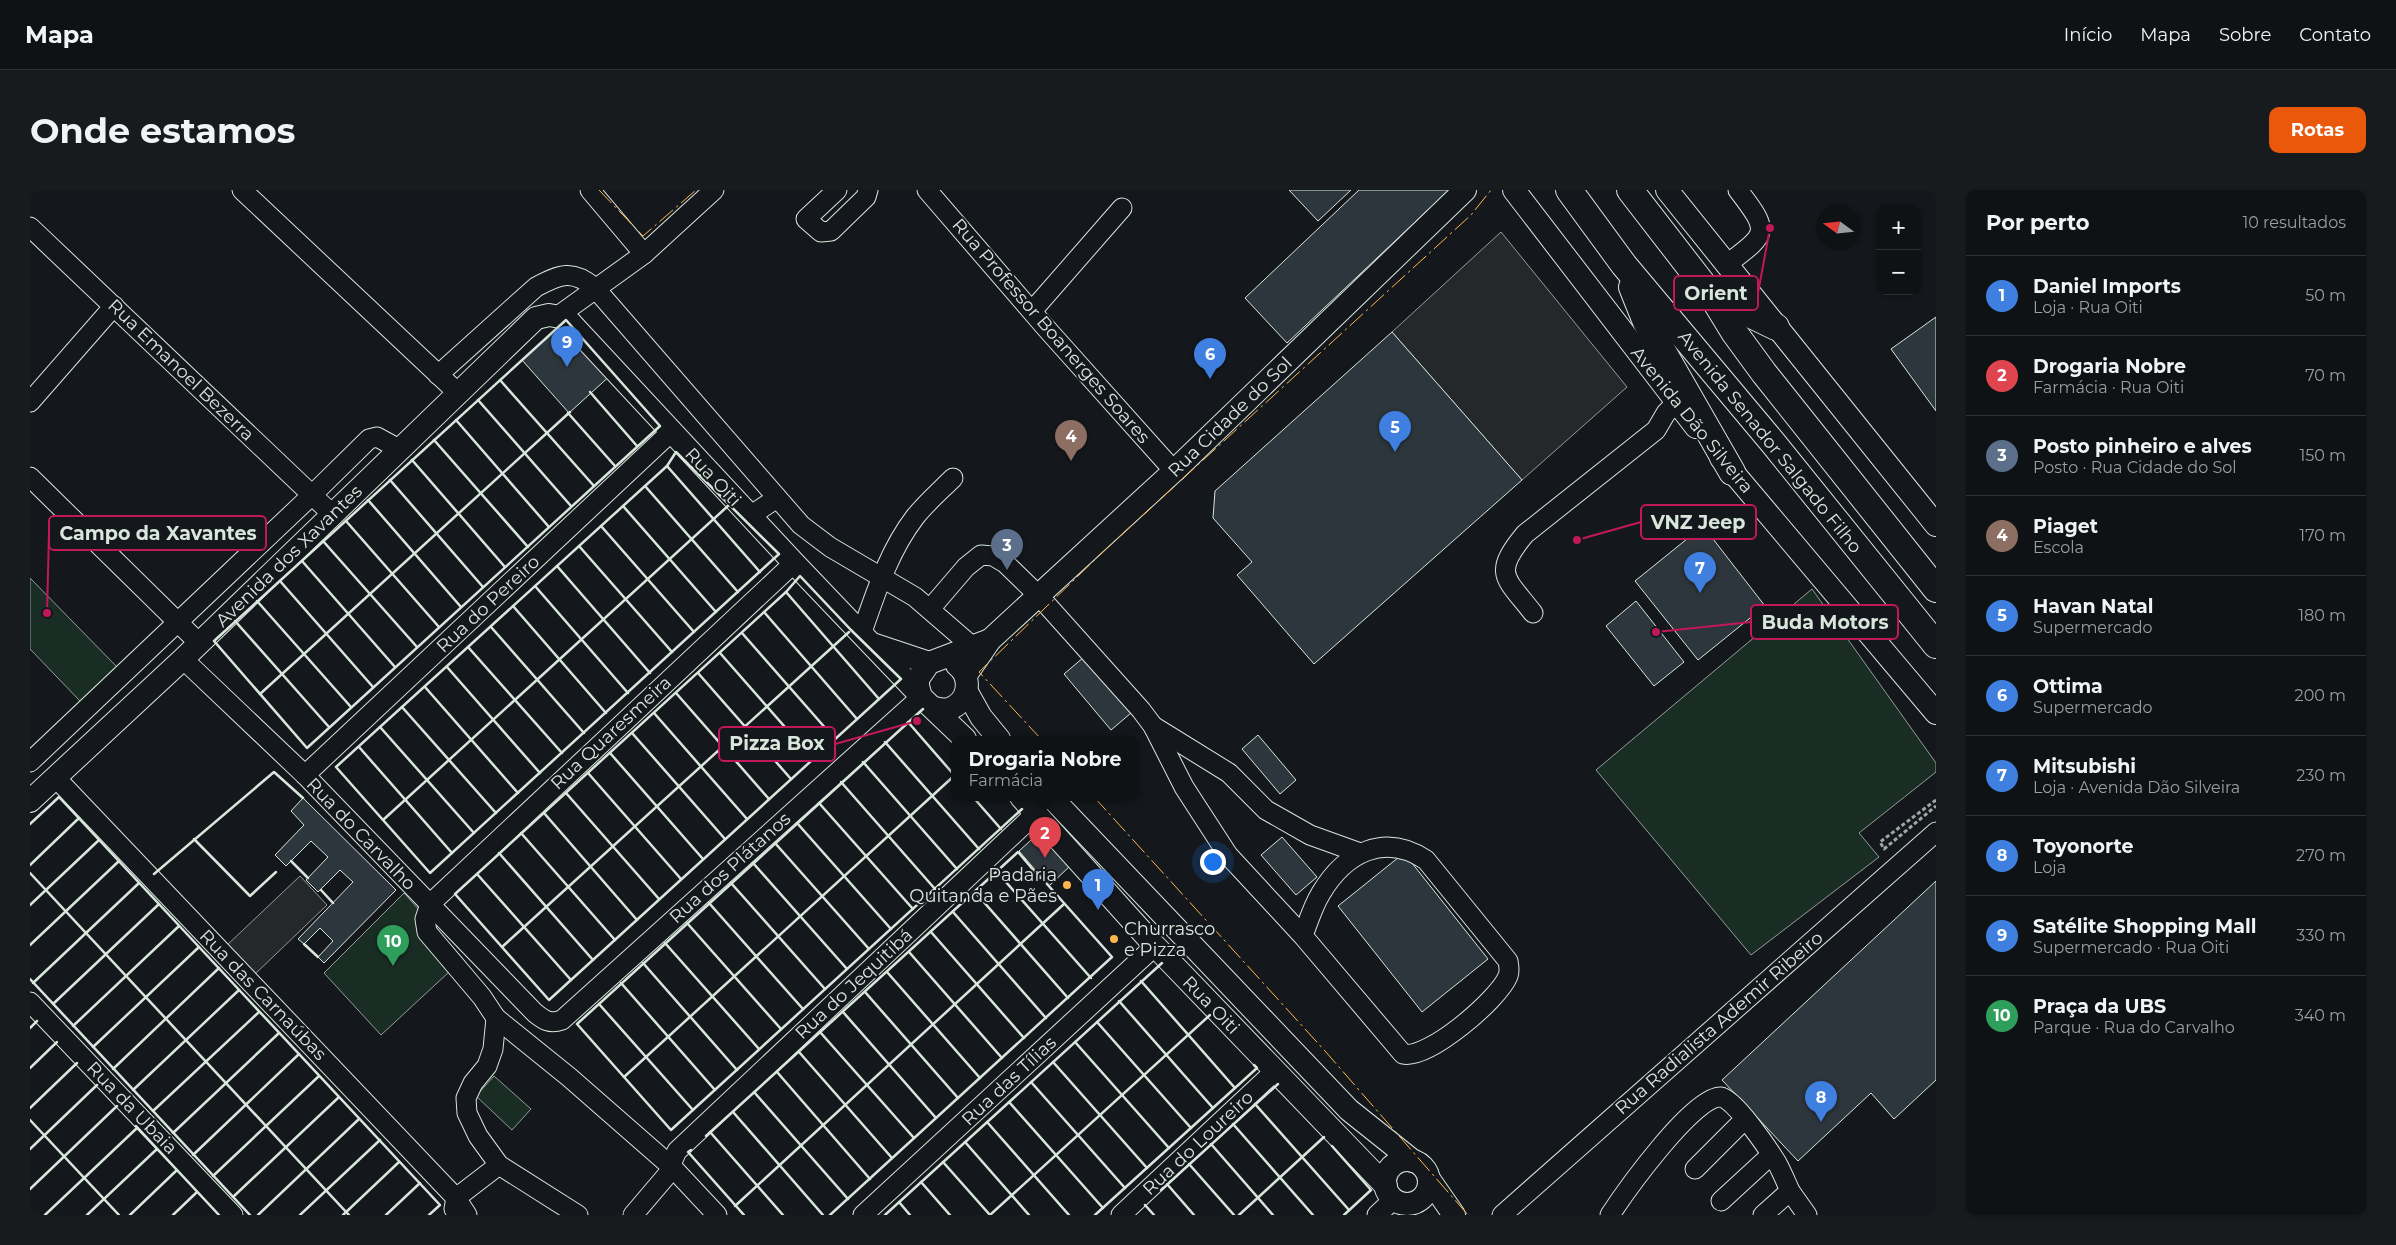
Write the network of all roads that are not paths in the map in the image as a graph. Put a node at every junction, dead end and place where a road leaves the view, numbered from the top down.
1 (242, 190) edge
2 (590, 190) edge
3 (714, 190) edge
4 (837, 190) edge
5 (868, 190) edge
6 (927, 190) edge
7 (1465, 190) edge
8 (1514, 190) edge
9 (1568, 190) edge
10 (1630, 190) edge
11 (1667, 190) edge
12 (1738, 190) edge
13 (1122, 208) dead end
14 (30, 227) edge
15 (644, 254) junction
16 (1624, 265) junction
17 (1726, 265) junction
18 (594, 288) junction
19 (1712, 296) junction
20 (114, 306) junction
21 (1032, 311) junction
22 (554, 315) junction
23 (1776, 327) junction
24 (438, 375) junction
25 (458, 393) junction
26 (30, 402) edge
27 (1677, 402) junction
28 (671, 432) junction
29 (399, 450) junction
30 (1174, 471) junction
31 (1732, 472) junction
32 (30, 477) edge
33 (953, 478) dead end
34 (312, 496) junction
35 (777, 498) junction
36 (332, 514) junction
37 (750, 516) junction
38 (1936, 525) edge
39 (794, 563) junction
40 (881, 577) junction
41 (1936, 589) edge
42 (1039, 596) junction
43 (930, 610) junction
44 (1533, 613) dead end
45 (179, 622) junction
46 (868, 638) junction
47 (199, 643) junction
48 (982, 644) junction
49 (1936, 645) edge
50 (183, 659) junction
51 (934, 661) junction
52 (966, 684) junction
53 (924, 700) junction
54 (90, 706) junction
55 (1936, 713) edge
56 (1153, 726) junction
57 (110, 728) junction
58 (962, 736) edge
59 (997, 736) edge
60 (56, 738) junction
61 (76, 759) junction
62 (30, 762) edge
63 (305, 775) junction
64 (56, 778) junction
65 (30, 801) edge
66 (1036, 802) edge
67 (1936, 832) edge
68 (1360, 852) junction
69 (430, 904) junction
70 (1303, 936) junction
71 (1155, 946) junction
72 (30, 1002) edge
73 (534, 1013) joint
74 (496, 1018) junction
75 (1275, 1070) junction
76 (1745, 1119) junction
77 (1771, 1155) junction
78 (1413, 1161) junction
79 (674, 1162) junction
80 (499, 1165) junction
81 (1696, 1169) dead end
82 (1429, 1178) junction
83 (1790, 1191) junction
84 (1398, 1201) edge
85 (1721, 1201) dead end
86 (454, 1206) edge
87 (233, 1215) edge
88 (467, 1215) edge
89 (578, 1215) edge
90 (633, 1215) edge
91 (717, 1215) edge
92 (863, 1215) edge
93 (1121, 1215) edge
94 (1377, 1215) edge
95 (1454, 1215) edge
96 (1502, 1215) edge
97 (1610, 1215) edge
98 (1763, 1215) edge
99 (1807, 1215) edge

1 - 24 street
2 - 15 street
3 - 15 street
4 - 5 street
6 - 21 street, Rua Professor Boanerges Soares
7 - 30 main road, Rua Cidade do Sol
8 - 27 main road, Avenida Dão Silveira
9 - 16 highway, Avenida Senador Salgado Filho
10 - 19 highway
11 - 17 main road
12 - 17 street
13 - 21 street
14 - 20 street, Rua Emanoel Bezerra
15 - 18 street
16 - 31 highway
16 - 49 highway, Avenida Senador Salgado Filho
17 - 23 main road
18 - 22 street
18 - 24 street
18 - 35 street
19 - 23 highway
19 - 41 highway
20 - 26 street
20 - 34 street, Rua Emanoel Bezerra
21 - 30 street, Rua Professor Boanerges Soares
22 - 25 main road, Avenida dos Xavantes
22 - 28 main road, Rua Oiti
23 - 38 main road
24 - 25 street
25 - 29 main road, Avenida dos Xavantes
27 - 31 main road, Avenida Dão Silveira
27 - 44 street
28 - 37 main road, Rua Oiti
28 - 63 street, Rua do Pereiro
29 - 34 street
29 - 36 main road, Avenida dos Xavantes
30 - 42 main road, Rua Cidade do Sol
31 - 55 main road, Avenida Dão Silveira
32 - 45 street
33 - 40 street
34 - 36 street, Rua Emanoel Bezerra
34 - 45 street
35 - 37 street
35 - 40 street
36 - 47 main road, Avenida dos Xavantes
37 - 39 main road, Rua Oiti
39 - 46 main road, Rua Oiti
39 - 69 street, Rua Quaresmeira
40 - 43 street
40 - 46 street
42 - 43 street
42 - 48 main road, Rua Cidade do Sol
42 - 56 street
43 - 48 street
45 - 47 street
45 - 54 street
46 - 51 main road, Rua Oiti
46 - 53 main road, Rua Oiti
47 - 50 main road, Avenida dos Xavantes
48 - 51 main road, Rua Cidade do Sol
48 - 52 main road, Rua Cidade do Sol
50 - 57 main road, Avenida dos Xavantes
50 - 63 street, Rua do Carvalho
51 - 52 main road
51 - 53 main road
52 - 53 main road
52 - 59 main road
53 - 58 main road, Rua Oiti
53 - 73 street, Rua dos Plátanos
54 - 57 street
54 - 60 street
56 - 68 street
56 - 70 street
57 - 61 main road, Avenida dos Xavantes
60 - 61 street
60 - 62 street
61 - 64 main road, Avenida dos Xavantes
63 - 69 street, Rua do Carvalho
64 - 65 main road, Avenida dos Xavantes
64 - 86 street, Rua das Carnaúbas
66 - 71 main road, Rua Oiti
66 - 78 main road, Rua Oiti
66 - 79 street, Rua do Jequitibá
67 - 96 street, Rua Radialista Ademir Ribeiro
68 - 70 street
68 - 70 street
69 - 73 street, Rua do Carvalho
69 - 74 street
71 - 75 main road, Rua Oiti
71 - 92 street, Rua das Tílias
72 - 87 street, Rua da Ubaia
74 - 79 street
74 - 80 street
75 - 84 main road, Rua Oiti
75 - 93 street, Rua do Loureiro
76 - 77 street
76 - 81 street
76 - 97 street
77 - 83 street
77 - 85 street
78 - 82 main road
78 - 84 main road
79 - 90 street, Rua do Jequitibá
79 - 91 street
80 - 86 street
80 - 89 street
82 - 84 main road
82 - 95 main road
83 - 98 street
83 - 99 street
84 - 94 street
86 - 88 street, Rua das Carnaúbas

